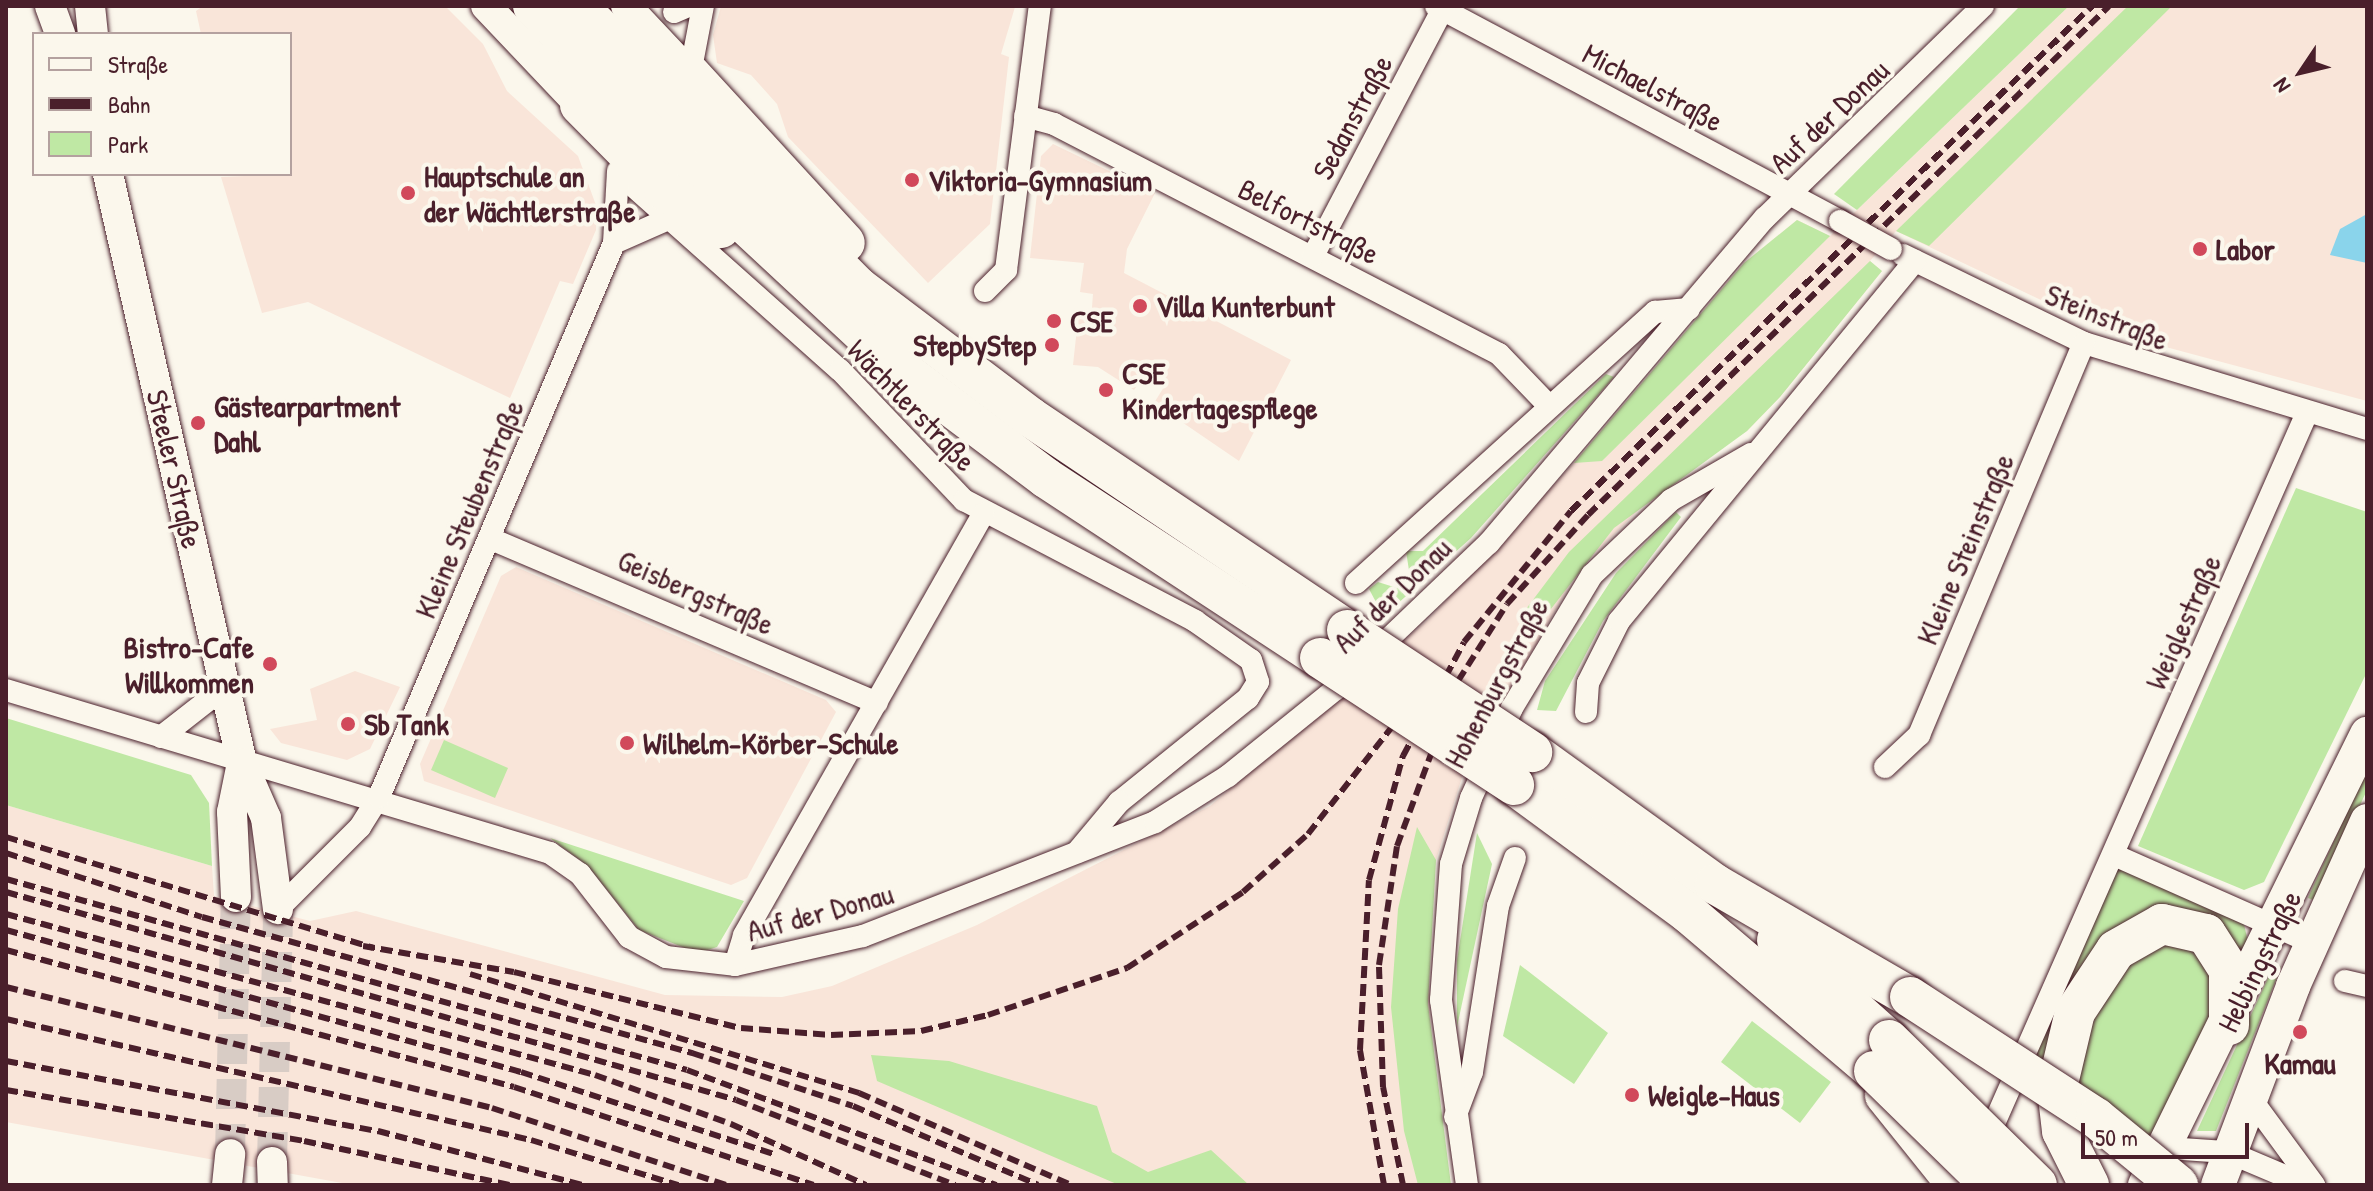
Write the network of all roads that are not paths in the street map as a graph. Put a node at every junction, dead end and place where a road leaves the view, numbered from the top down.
1 (50, 6) edge
2 (90, 6) edge
3 (486, 6) edge
4 (533, 6) edge
5 (578, 6) edge
6 (626, 6) edge
7 (703, 6) edge
8 (1040, 6) edge
9 (1983, 6) edge
10 (1441, 7) edge
11 (59, 32) edge
12 (93, 32) edge
13 (690, 74) junction
14 (580, 105) junction
15 (1025, 116) junction
16 (618, 171) junction
17 (108, 176) edge
18 (1789, 194) junction
19 (666, 220) junction
20 (1840, 221) joint
21 (614, 243) junction
22 (1313, 256) junction
23 (1915, 261) junction
24 (809, 288) junction
25 (985, 291) dead end
26 (1689, 309) junction
27 (912, 327) junction
28 (2084, 343) junction
29 (1549, 406) junction
30 (2307, 413) junction
31 (2367, 429) edge
32 (1751, 454) junction
33 (983, 514) junction
34 (491, 539) junction
35 (1356, 583) dead end
36 (1334, 644) junction
37 (225, 687) junction
38 (6, 690) edge
39 (877, 703) junction
40 (1586, 712) dead end
41 (1232, 713) joint
42 (2367, 734) edge
43 (161, 737) junction
44 (242, 763) junction
45 (1885, 767) dead end
46 (1523, 768) junction
47 (379, 797) junction
48 (2367, 821) edge
49 (1077, 852) junction
50 (2114, 855) junction
51 (1515, 858) dead end
52 (1715, 884) junction
53 (236, 897) tunnel mouth
54 (278, 909) joint
55 (2275, 926) junction
56 (2313, 943) junction
57 (735, 965) junction
58 (2229, 1025) junction
59 (1874, 1061) junction
60 (2248, 1095) junction
61 (1455, 1118) junction
62 (2228, 1152) junction
63 (230, 1154) tunnel mouth
64 (2172, 1166) edge
65 (227, 1185) edge
66 (1467, 1185) edge
67 (1957, 1185) edge
68 (1967, 1185) edge
69 (1991, 1185) edge
70 (2037, 1185) edge
71 (2089, 1185) edge
72 (2145, 1185) edge
73 (2218, 1185) edge
74 (2306, 1185) edge
75 (2314, 1185) edge

1 - 11 main road
2 - 12 main road
3 - 14 main road
4 - 24 highway
5 - 27 highway
6 - 13 main road
7 - 13 street
8 - 15 street
9 - 18 street, Auf der Donau
10 - 18 street, Michaelstraße
10 - 22 street, Sedanstraße
13 - 27 highway
14 - 16 street, Wächtlerstraße
14 - 24 highway
15 - 22 street, Belfortstraße
15 - 25 street
16 - 19 street, Wächtlerstraße
16 - 21 street, Kleine Steubenstraße
17 - 37 main road, Steeler Straße
18 - 20 street, Michaelstraße
18 - 26 street, Auf der Donau
19 - 21 street
19 - 33 street, Wächtlerstraße
20 - 23 street, Steinstraße, bridge
21 - 34 street, Kleine Steubenstraße
22 - 29 street, Belfortstraße
23 - 28 street, Steinstraße
23 - 32 street, Hohenburgstraße
24 - 36 highway
26 - 29 street, Auf der Donau
26 - 49 street, Auf der Donau
27 - 36 highway
28 - 30 street, Steinstraße
28 - 45 street, Kleine Steinstraße
29 - 35 street, Auf der Donau
30 - 31 street, Steinstraße
30 - 50 street, Weiglestraße
32 - 40 street, Hohenburgstraße
32 - 61 street, Hohenburgstraße
33 - 39 street
33 - 41 street, Wächtlerstraße
34 - 39 street, Geisbergstraße
34 - 47 street, Kleine Steubenstraße
36 - 46 highway, bridge
37 - 43 street
37 - 44 main road, Steeler Straße
38 - 43 street, Auf der Donau
39 - 57 street
41 - 49 street, Auf der Donau
42 - 55 main road, Helbingstraße
43 - 44 street, Auf der Donau
44 - 47 street, Auf der Donau
44 - 53 main road, Steeler Straße
44 - 54 main road, Steeler Straße
46 - 52 highway
46 - 59 highway
47 - 54 street
47 - 57 street, Auf der Donau
48 - 56 main road, Helbingstraße
49 - 57 street, Auf der Donau
50 - 55 street
50 - 68 street, Weiglestraße
51 - 61 street
52 - 59 highway
52 - 64 highway, bridge
55 - 56 street
55 - 58 main road, Helbingstraße
56 - 60 main road, Helbingstraße
58 - 64 main road, Helbingstraße
58 - 71 highway
59 - 67 highway
59 - 69 highway, bridge
59 - 70 highway, bridge
60 - 62 main road, Helbingstraße
60 - 75 street
61 - 66 street, Hohenburgstraße
62 - 64 street
62 - 73 main road, Helbingstraße
62 - 74 street
63 - 65 main road
64 - 72 main road, Helbingstraße

